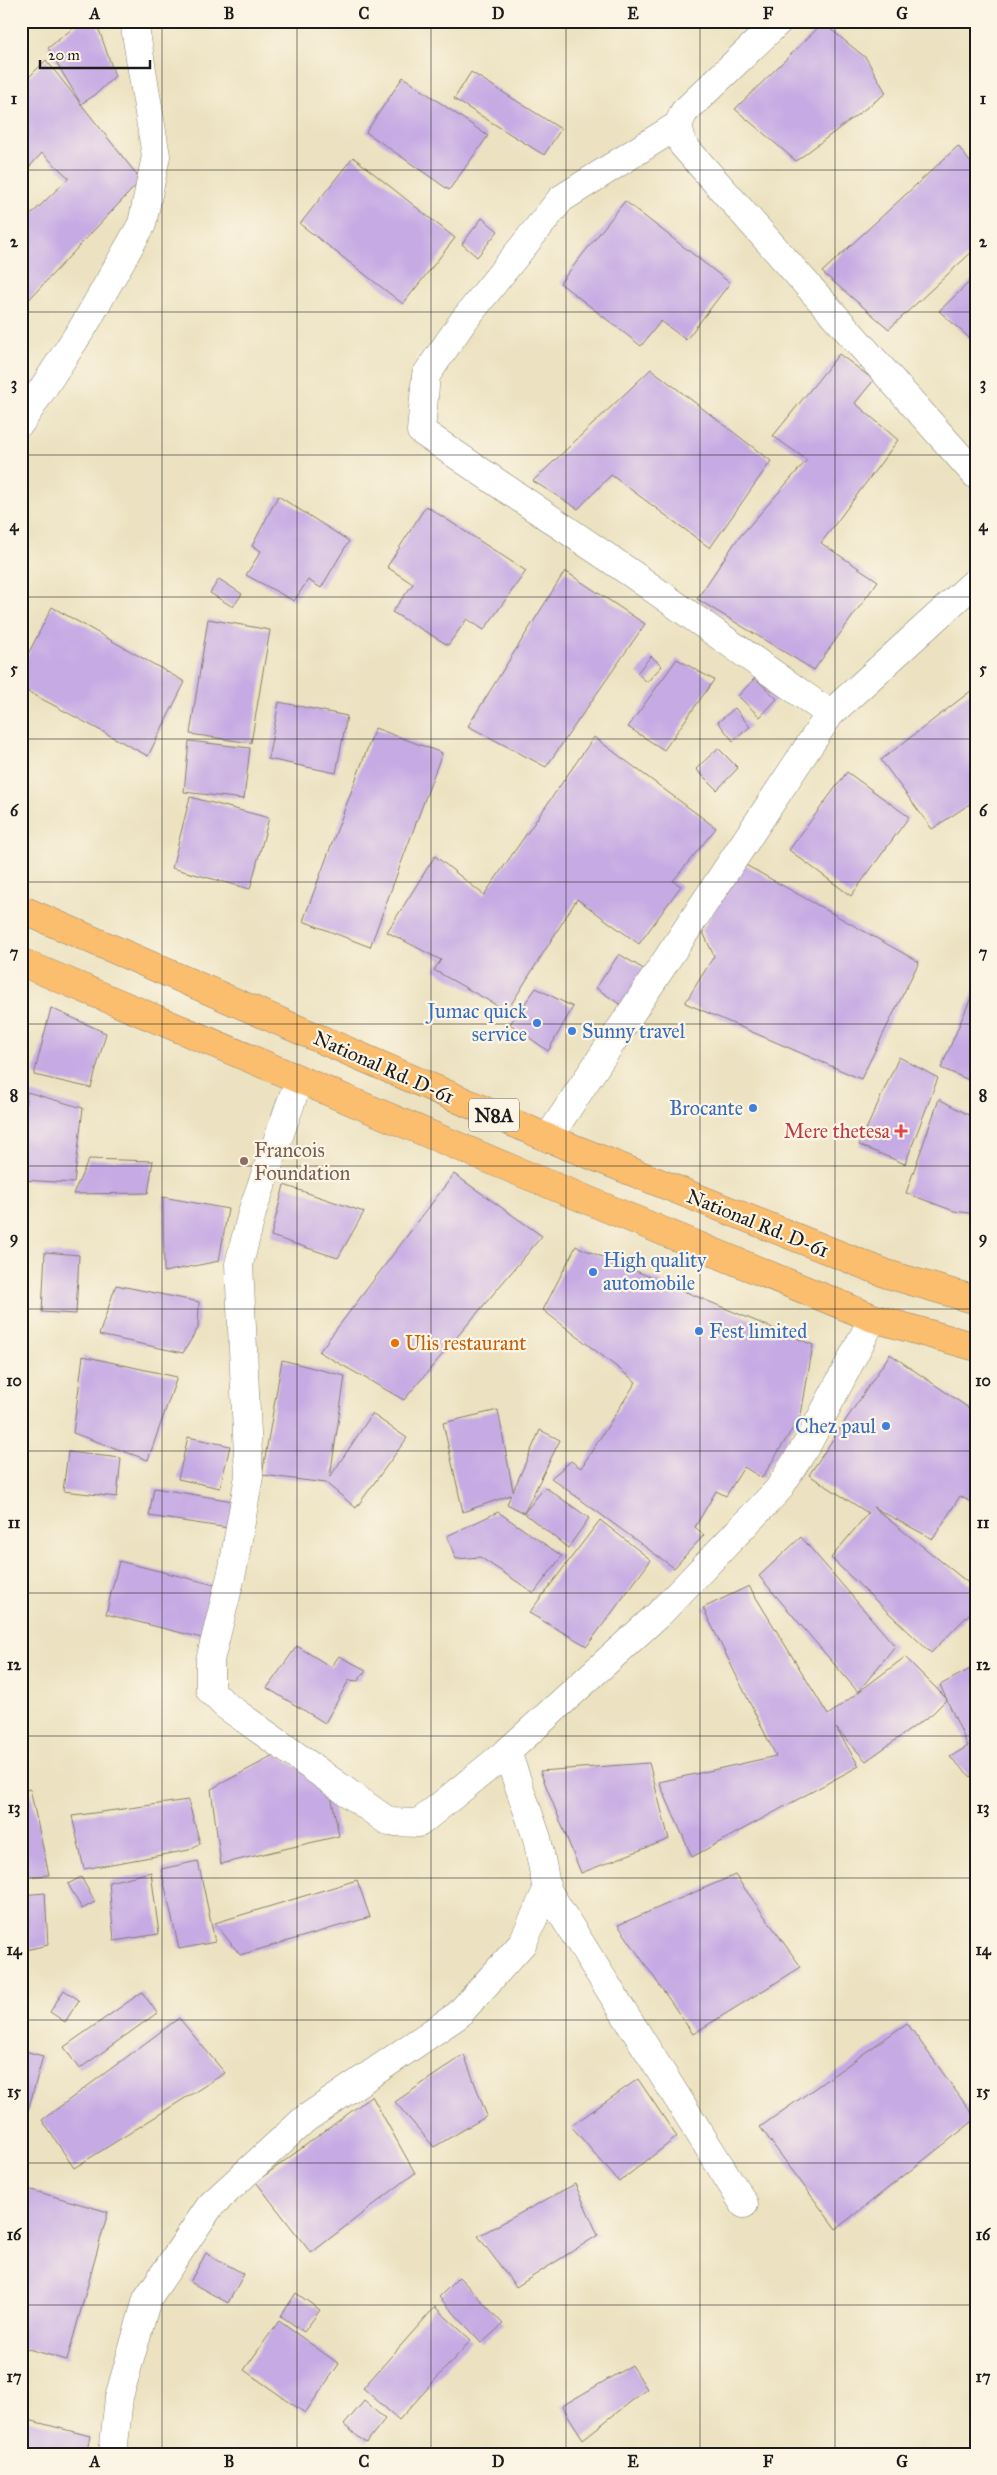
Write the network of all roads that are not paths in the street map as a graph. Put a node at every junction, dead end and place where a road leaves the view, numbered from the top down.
1 (134, 21) edge
2 (779, 21) edge
3 (678, 125) junction
4 (21, 422) edge
5 (976, 476) edge
6 (976, 581) edge
7 (830, 714) junction
8 (21, 909) edge
9 (21, 962) edge
10 (299, 1080) junction
11 (548, 1138) junction
12 (976, 1300) edge
13 (873, 1318) junction
14 (976, 1347) edge
15 (508, 1752) junction
16 (548, 1890) junction
17 (744, 2204) dead end
18 (113, 2454) edge

1 - 4 street
2 - 3 street
3 - 5 street
3 - 7 street
6 - 7 street
7 - 11 street
8 - 11 highway, National Rd. D-61 / N8A
9 - 10 highway, N8A
10 - 13 highway, N8A
10 - 15 street
11 - 12 highway, National Rd. D-61 / N8A
13 - 14 highway, N8A
13 - 15 street
15 - 16 street
16 - 17 street
16 - 18 street

